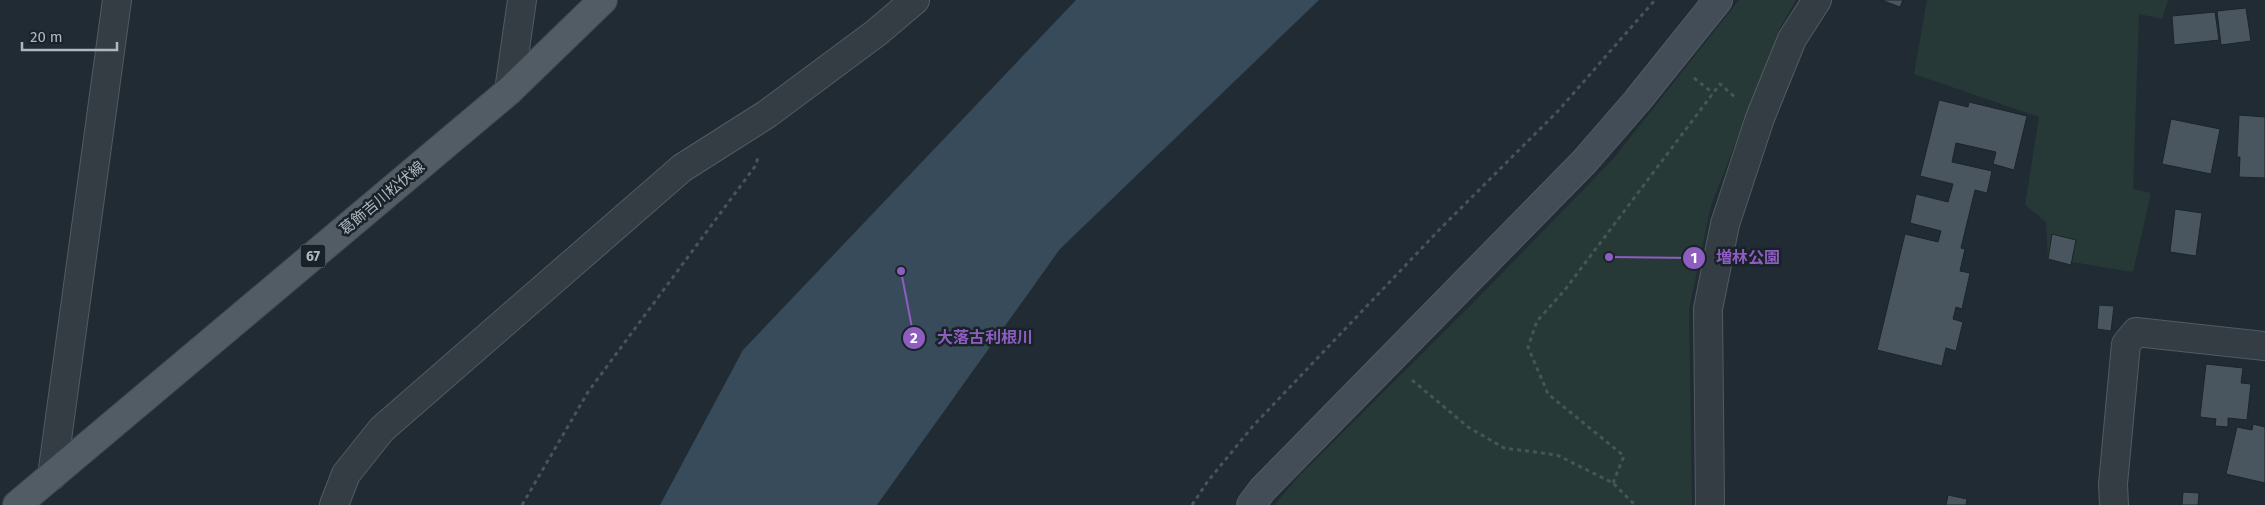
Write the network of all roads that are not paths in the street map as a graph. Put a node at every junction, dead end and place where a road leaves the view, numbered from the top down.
1 (117, 0) edge
2 (522, 0) edge
3 (603, 0) edge
4 (915, 0) edge
5 (1718, 0) edge
6 (1817, 0) edge
7 (509, 91) junction
8 (2265, 346) edge
9 (52, 476) junction
10 (17, 505) edge
11 (334, 505) edge
12 (1251, 505) edge
13 (1710, 505) edge
14 (2114, 505) edge

1 - 9 street
2 - 7 street
3 - 7 main road, 葛飾吉川松伏線 / 67
4 - 11 street
5 - 12 street
6 - 13 street
7 - 9 main road, 葛飾吉川松伏線 / 67
8 - 14 street
9 - 10 main road, 葛飾吉川松伏線 / 67

